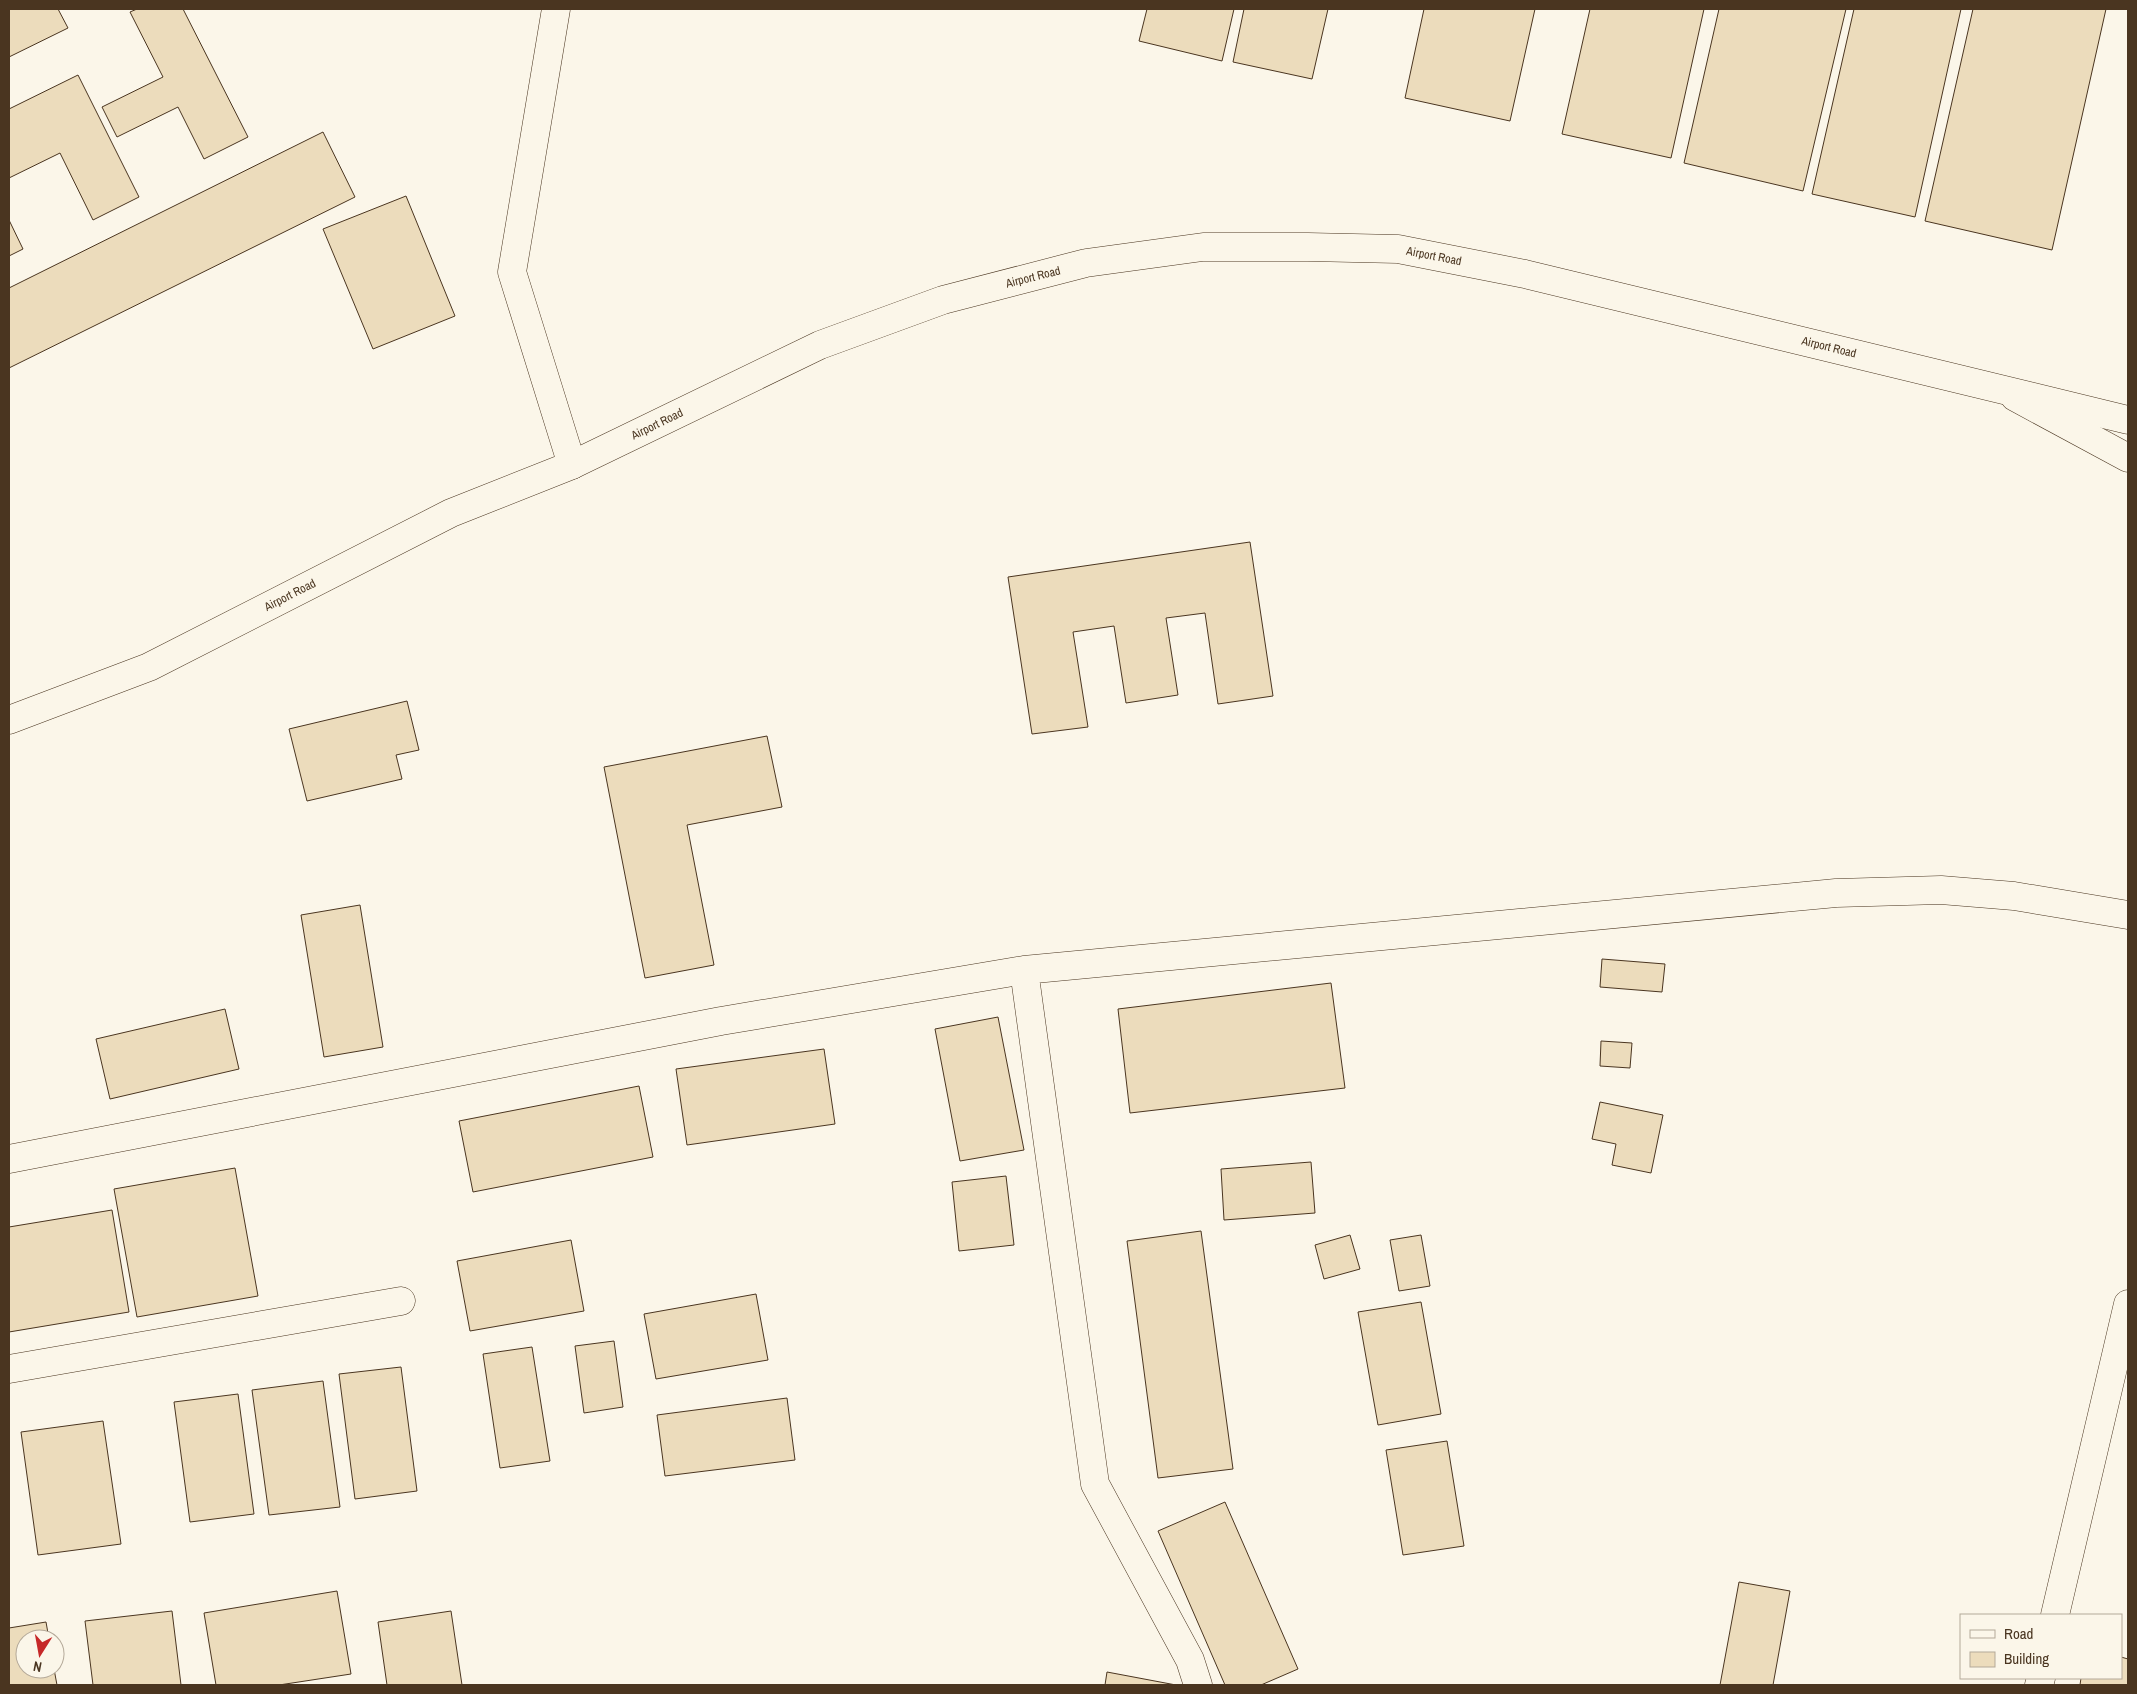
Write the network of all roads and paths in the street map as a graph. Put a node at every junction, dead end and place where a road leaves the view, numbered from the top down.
1 (556, 9) edge
2 (2000, 389) junction
3 (2128, 420) edge
4 (2128, 458) edge
5 (572, 465) junction
6 (9, 720) edge
7 (2128, 915) edge
8 (1024, 970) junction
9 (9, 1159) edge
10 (401, 1301) dead end
11 (2128, 1304) edge
12 (9, 1369) edge
13 (2055, 1614) edge
14 (1198, 1685) edge

1 - 5 main road
2 - 3 main road, Airport Road
2 - 4 main road
2 - 5 main road, Airport Road
5 - 6 main road, Airport Road
7 - 8 main road
8 - 9 main road
8 - 14 main road
10 - 12 main road
11 - 13 main road

